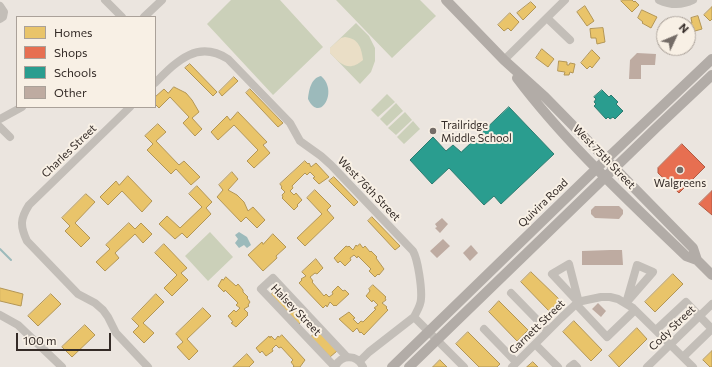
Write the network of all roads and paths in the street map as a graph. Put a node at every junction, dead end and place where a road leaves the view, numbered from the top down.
1 (105, 0) edge
2 (162, 0) edge
3 (446, 0) edge
4 (566, 0) edge
5 (659, 0) edge
6 (693, 0) edge
7 (0, 6) edge
8 (121, 16) edge
9 (145, 16) edge
10 (547, 18) junction
11 (0, 19) edge
12 (570, 40) dead end
13 (712, 59) edge
14 (504, 60) junction
15 (712, 75) edge
16 (156, 82) edge
17 (682, 87) junction
18 (690, 96) junction
19 (20, 108) edge
20 (129, 108) edge
21 (0, 119) edge
22 (0, 127) edge
23 (10, 137) dead end
24 (606, 159) junction
25 (597, 168) junction
26 (615, 168) junction
27 (606, 177) junction
28 (697, 260) junction
29 (712, 275) edge
30 (511, 293) dead end
31 (577, 304) junction
32 (712, 304) edge
33 (635, 310) junction
34 (0, 315) edge
35 (699, 316) junction
36 (414, 317) junction
37 (484, 329) dead end
38 (656, 330) junction
39 (548, 331) junction
40 (428, 332) junction
41 (436, 339) junction
42 (535, 344) junction
43 (670, 344) junction
44 (347, 357) junction
45 (683, 357) junction
46 (362, 364) edge
47 (514, 365) edge
48 (62, 367) edge
49 (148, 367) edge
50 (335, 367) edge
51 (392, 367) edge
52 (409, 367) edge
53 (464, 367) edge
54 (558, 367) edge
55 (570, 367) edge
56 (577, 367) edge
57 (647, 367) edge
58 (693, 367) edge

1 - 8 street
2 - 9 street
3 - 14 main road, West 75th Street
4 - 10 street
5 - 6 street
7 - 11 street
10 - 12 street
10 - 14 street
13 - 17 main road, Quivira Road
14 - 24 main road, West 75th Street
14 - 25 main road, West 75th Street
15 - 18 main road
16 - 36 street, West 76th Street
17 - 18 main road
17 - 24 main road, Quivira Road
18 - 26 main road
19 - 21 street
20 - 49 street, Charles Street
22 - 23 street
24 - 25 main road, Quivira Road
24 - 26 main road, West 75th Street
25 - 27 main road, West 75th Street
25 - 40 main road, Quivira Road
26 - 27 main road
26 - 28 main road, West 75th Street
27 - 28 main road, West 75th Street
27 - 41 main road
28 - 29 main road, West 75th Street
30 - 39 street
31 - 33 street, Garnett Street
31 - 33 street
31 - 39 street, Garnett Street
32 - 35 street, Cody Street
33 - 38 street
34 - 48 street
35 - 38 street
35 - 43 street, Cody Street
35 - 45 street
36 - 40 street
36 - 46 street
37 - 47 street
38 - 43 street
39 - 42 street, Garnett Street
40 - 41 street
40 - 51 main road, Quivira Road
41 - 52 main road
41 - 53 street
42 - 47 street, Garnett Street
42 - 54 street
43 - 45 street
43 - 57 street, Cody Street
44 - 46 street
44 - 50 street
44 - 50 street, Halsey Street
45 - 58 street
55 - 56 street

